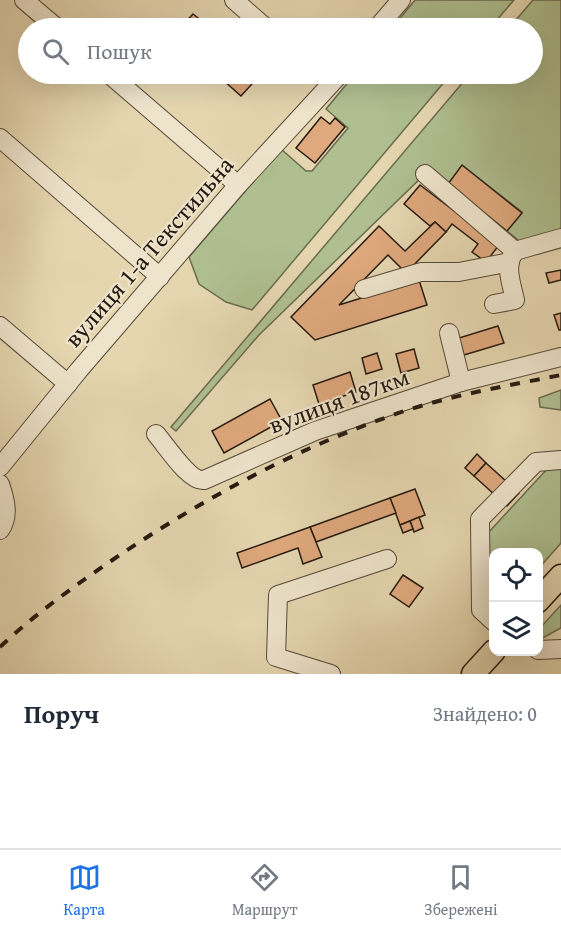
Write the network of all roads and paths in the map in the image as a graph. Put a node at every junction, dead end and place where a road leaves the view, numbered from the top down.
1 (24, 0) edge
2 (234, 0) edge
3 (401, 0) edge
4 (45, 18) edge
5 (255, 18) edge
6 (386, 18) edge
7 (121, 84) edge
8 (323, 84) edge
9 (0, 138) edge
10 (425, 174) dead end
11 (238, 185) junction
12 (561, 238) edge
13 (512, 257) junction
14 (160, 277) junction
15 (364, 289) dead end
16 (494, 304) dead end
17 (0, 326) edge
18 (450, 333) dead end
19 (561, 357) edge
20 (461, 382) junction
21 (68, 384) junction
22 (156, 434) dead end
23 (561, 460) edge
24 (0, 467) edge
25 (0, 484) edge
26 (0, 530) edge
27 (387, 559) dead end
28 (561, 576) edge
29 (543, 596) edge
30 (489, 617) edge
31 (561, 649) edge
32 (543, 650) edge
33 (489, 656) edge
34 (332, 674) edge
35 (473, 674) edge

1 - 4 street
2 - 5 street
3 - 6 street
7 - 11 street
8 - 11 street, вулиця 1-а Текстильна
9 - 14 street
10 - 13 street
11 - 14 street, вулиця 1-а Текстильна
12 - 13 street
13 - 15 street
13 - 16 street
14 - 21 street, вулиця 1-а Текстильна
17 - 21 street
18 - 20 street
19 - 20 street, вулиця 187км
20 - 22 street, вулиця 187км
21 - 24 street, вулиця 1-а Текстильна
23 - 30 street
25 - 26 street
27 - 34 street
28 - 29 main road
31 - 32 street
33 - 35 main road

